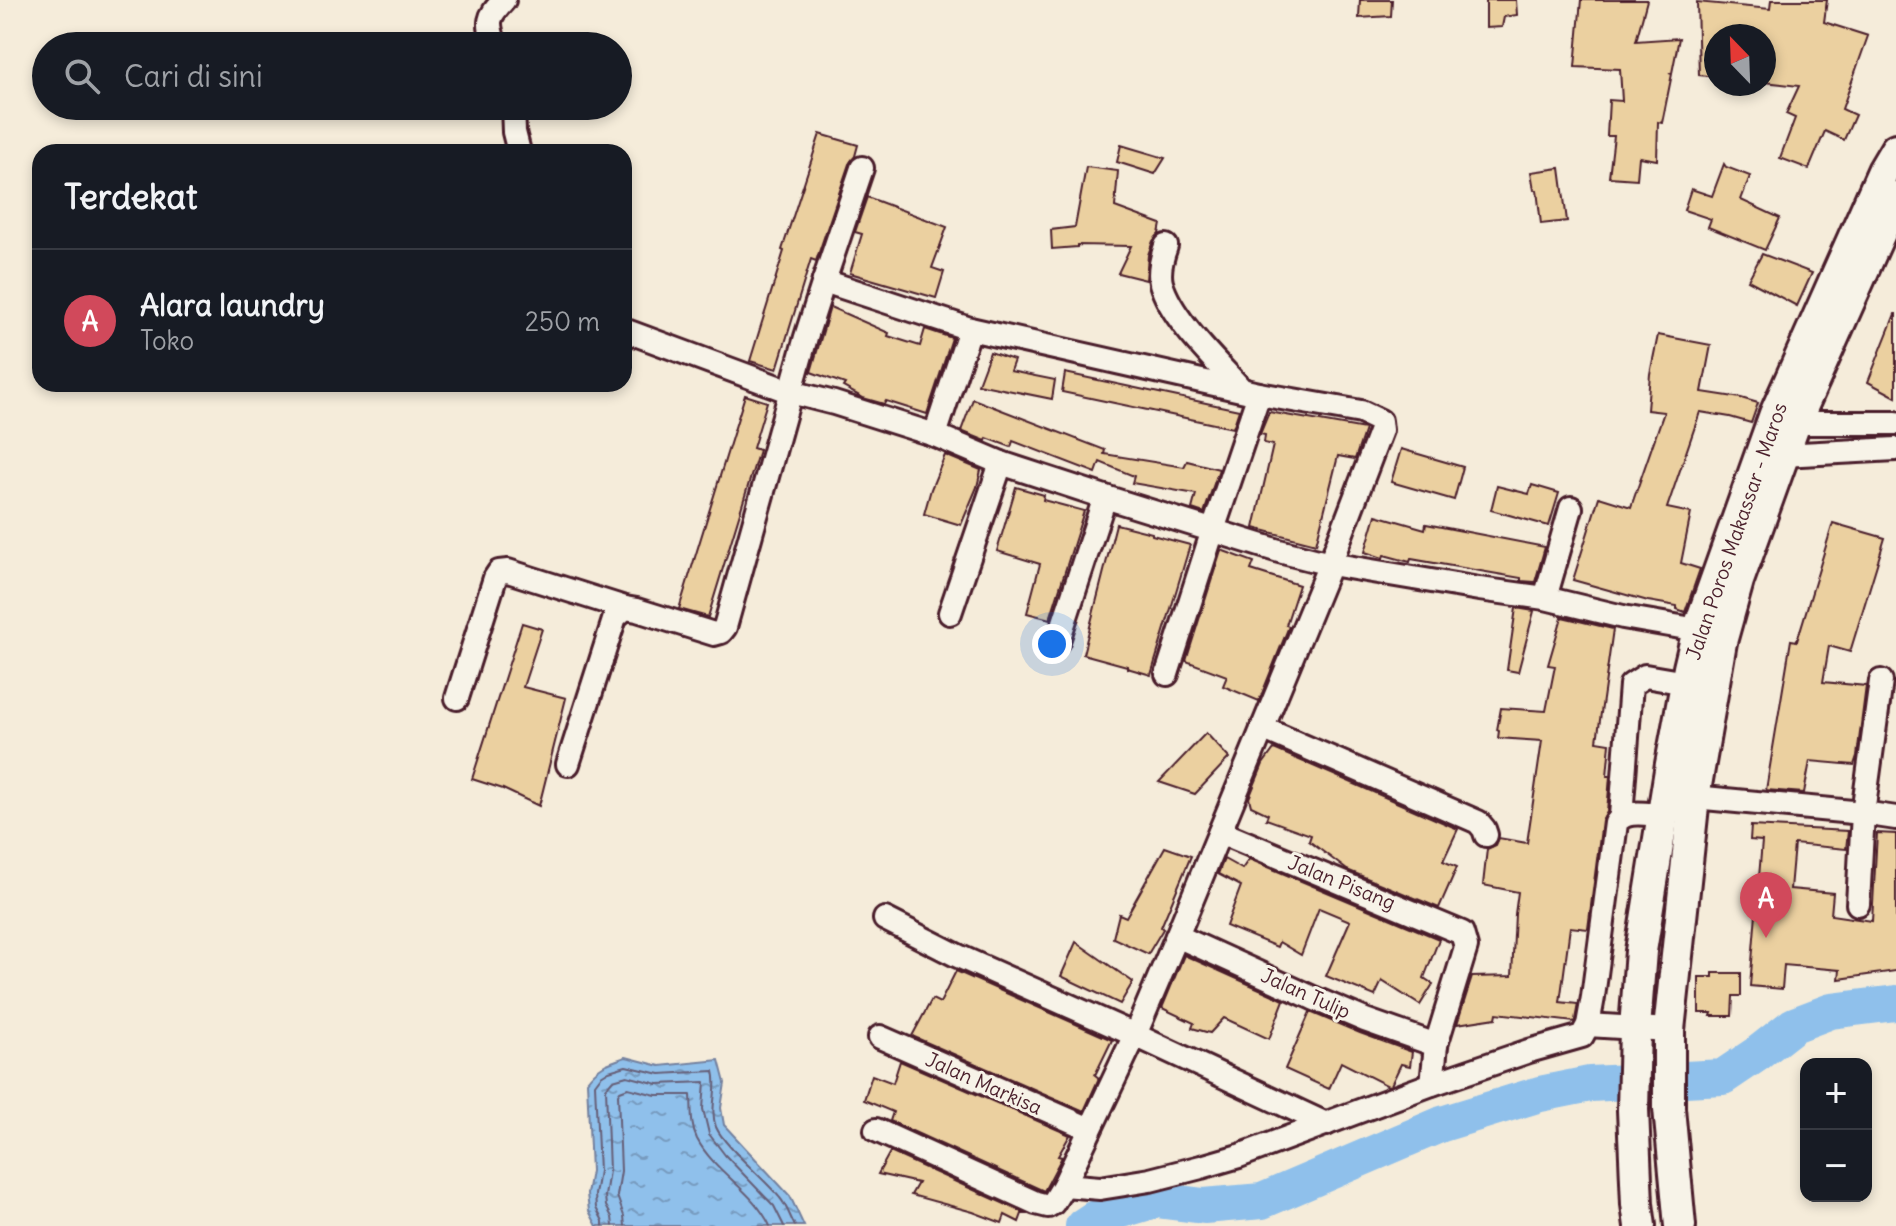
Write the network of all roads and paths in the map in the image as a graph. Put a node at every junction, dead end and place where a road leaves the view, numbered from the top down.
1 (504, 0) edge
2 (491, 32) edge
3 (514, 120) edge
4 (517, 144) edge
5 (1896, 149) edge
6 (862, 168) dead end
7 (1896, 197) edge
8 (1166, 246) dead end
9 (824, 281) junction
10 (970, 329) junction
11 (632, 333) edge
12 (791, 392) junction
13 (1250, 392) junction
14 (1795, 423) junction
15 (1896, 423) edge
16 (935, 435) junction
17 (1896, 449) edge
18 (1782, 455) junction
19 (1001, 463) junction
20 (1105, 497) junction
21 (1571, 508) dead end
22 (1213, 530) junction
23 (1330, 564) junction
24 (1545, 598) junction
25 (625, 608) junction
26 (950, 613) dead end
27 (1698, 630) junction
28 (1058, 641) dead end
29 (1167, 674) dead end
30 (1881, 681) dead end
31 (1686, 683) junction
32 (457, 698) dead end
33 (1262, 728) junction
34 (568, 764) dead end
35 (1694, 797) junction
36 (1863, 813) junction
37 (1664, 815) junction
38 (1621, 816) junction
39 (1896, 818) edge
40 (1220, 832) junction
41 (1486, 835) dead end
42 (1858, 904) dead end
43 (885, 919) dead end
44 (1177, 936) junction
45 (1588, 1025) junction
46 (1635, 1028) junction
47 (1669, 1030) junction
48 (1135, 1035) junction
49 (880, 1037) dead end
50 (1436, 1045) junction
51 (1432, 1084) junction
52 (1326, 1124) junction
53 (1090, 1129) junction
54 (876, 1130) dead end
55 (1064, 1185) junction
56 (1637, 1219) edge
57 (1682, 1219) edge

1 - 2 street
3 - 4 street
5 - 27 highway, Jalan Poros Makassar - Maros
6 - 9 street
7 - 14 highway, Jalan Poros Makassar - Maros
8 - 13 street
9 - 10 street
9 - 12 street
10 - 13 street
10 - 16 street
11 - 12 street
12 - 16 street
12 - 25 street
13 - 22 street
13 - 23 street
14 - 15 street
14 - 18 highway, Jalan Poros Makassar - Maros
16 - 19 street
17 - 18 street
18 - 35 highway, Jalan Poros Makassar - Maros
19 - 20 street
19 - 26 street
20 - 22 street
20 - 28 street
21 - 24 street
22 - 23 street
22 - 29 street
23 - 24 street
23 - 33 street
24 - 27 street
25 - 32 street
25 - 34 street
27 - 31 highway, Jalan Poros Makassar - Maros
30 - 36 street
31 - 37 highway, Jalan Poros Makassar - Maros
31 - 38 street
33 - 40 street
33 - 41 street
35 - 36 street
35 - 47 highway, Jalan Poros Makassar - Maros
36 - 39 street
36 - 42 street
37 - 38 street
37 - 46 highway, Jalan Poros Makassar - Maros
38 - 45 street
40 - 44 street
40 - 50 street, Jalan Pisang
43 - 48 street
44 - 48 street
44 - 50 street, Jalan Tulip
45 - 46 street
45 - 51 street
46 - 47 street
46 - 56 highway, Jalan Poros Makassar - Maros
47 - 57 highway, Jalan Poros Makassar - Maros
48 - 52 street
48 - 53 street
49 - 53 street, Jalan Markisa
50 - 51 street
51 - 52 street
52 - 55 street
53 - 55 street
54 - 55 street

